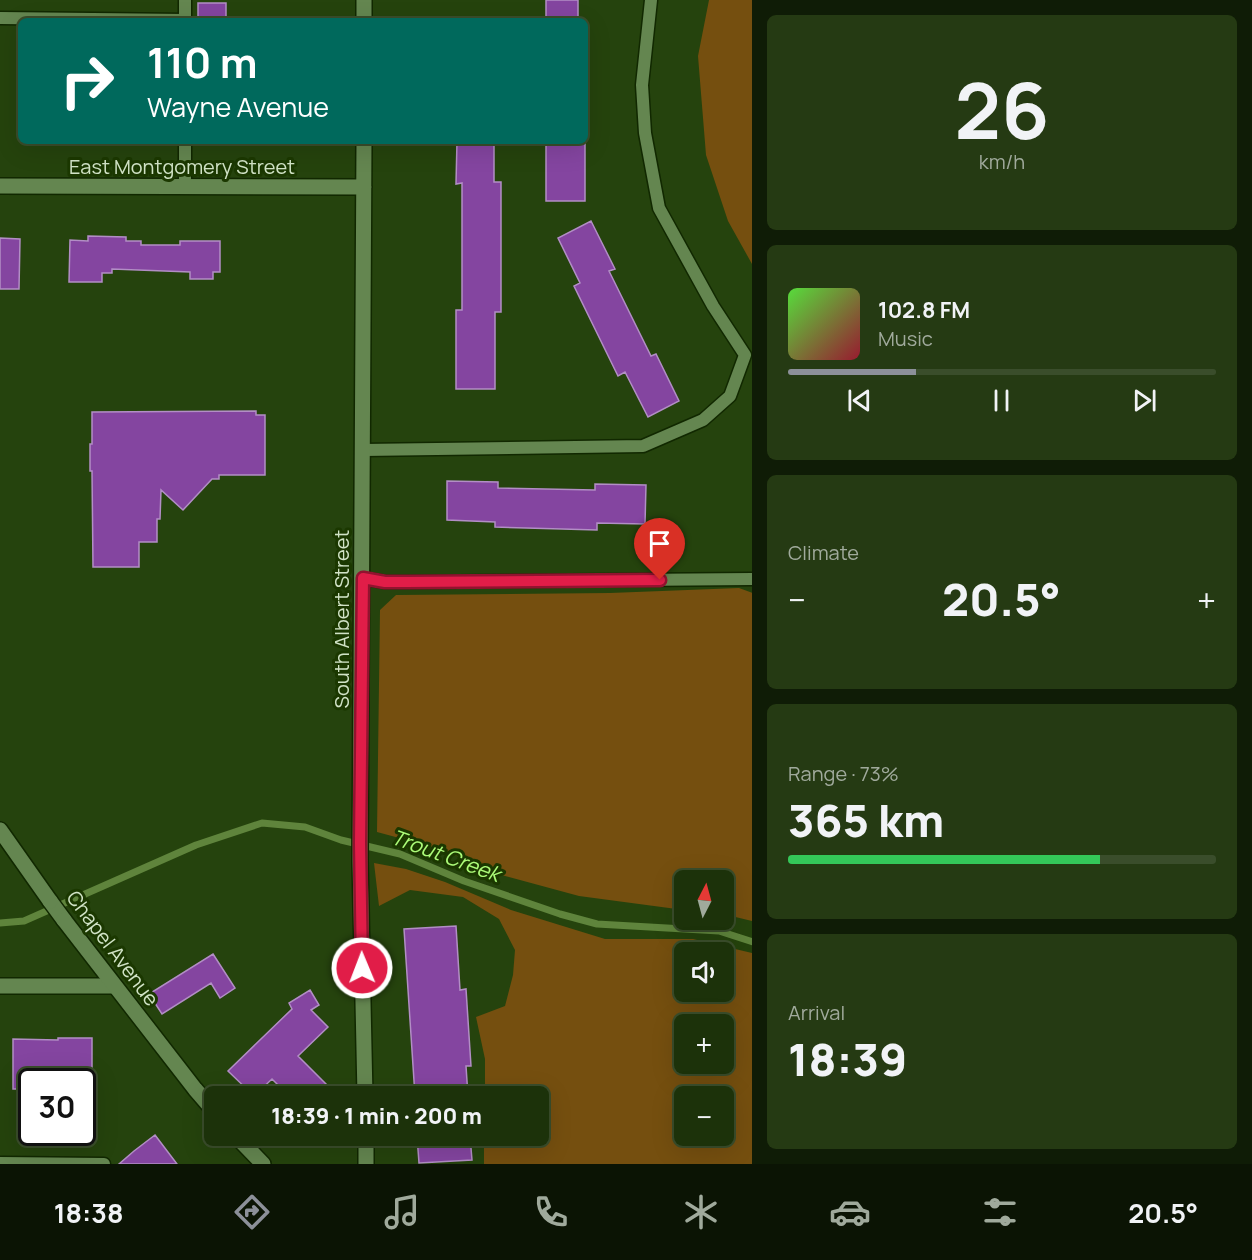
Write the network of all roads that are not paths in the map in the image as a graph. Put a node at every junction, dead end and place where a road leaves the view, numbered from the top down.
1 (185, 0) edge
2 (364, 0) edge
3 (651, 0) edge
4 (0, 18) edge
5 (18, 18) edge
6 (185, 18) edge
7 (364, 18) edge
8 (185, 144) edge
9 (364, 144) edge
10 (0, 186) edge
11 (185, 187) junction
12 (364, 187) junction
13 (363, 450) junction
14 (363, 578) junction
15 (752, 579) edge
16 (0, 830) edge
17 (0, 986) edge
18 (114, 986) junction
19 (365, 1086) edge
20 (204, 1100) edge
21 (239, 1146) edge
22 (246, 1146) edge
23 (366, 1146) edge
24 (0, 1163) edge
25 (104, 1164) edge
26 (254, 1164) edge
27 (263, 1164) edge
28 (366, 1164) edge

1 - 6 lane
2 - 7 street
3 - 13 lane
4 - 5 lane
8 - 11 lane
9 - 12 street, South Albert Street
10 - 11 street, East Montgomery Street
11 - 12 street, East Montgomery Street
12 - 13 street, South Albert Street
13 - 14 street, South Albert Street
14 - 15 lane
14 - 19 street, South Albert Street
16 - 18 street, Chapel Avenue
17 - 18 street
18 - 20 street, Chapel Avenue
21 - 26 street
22 - 27 street
23 - 28 street
24 - 25 lane

